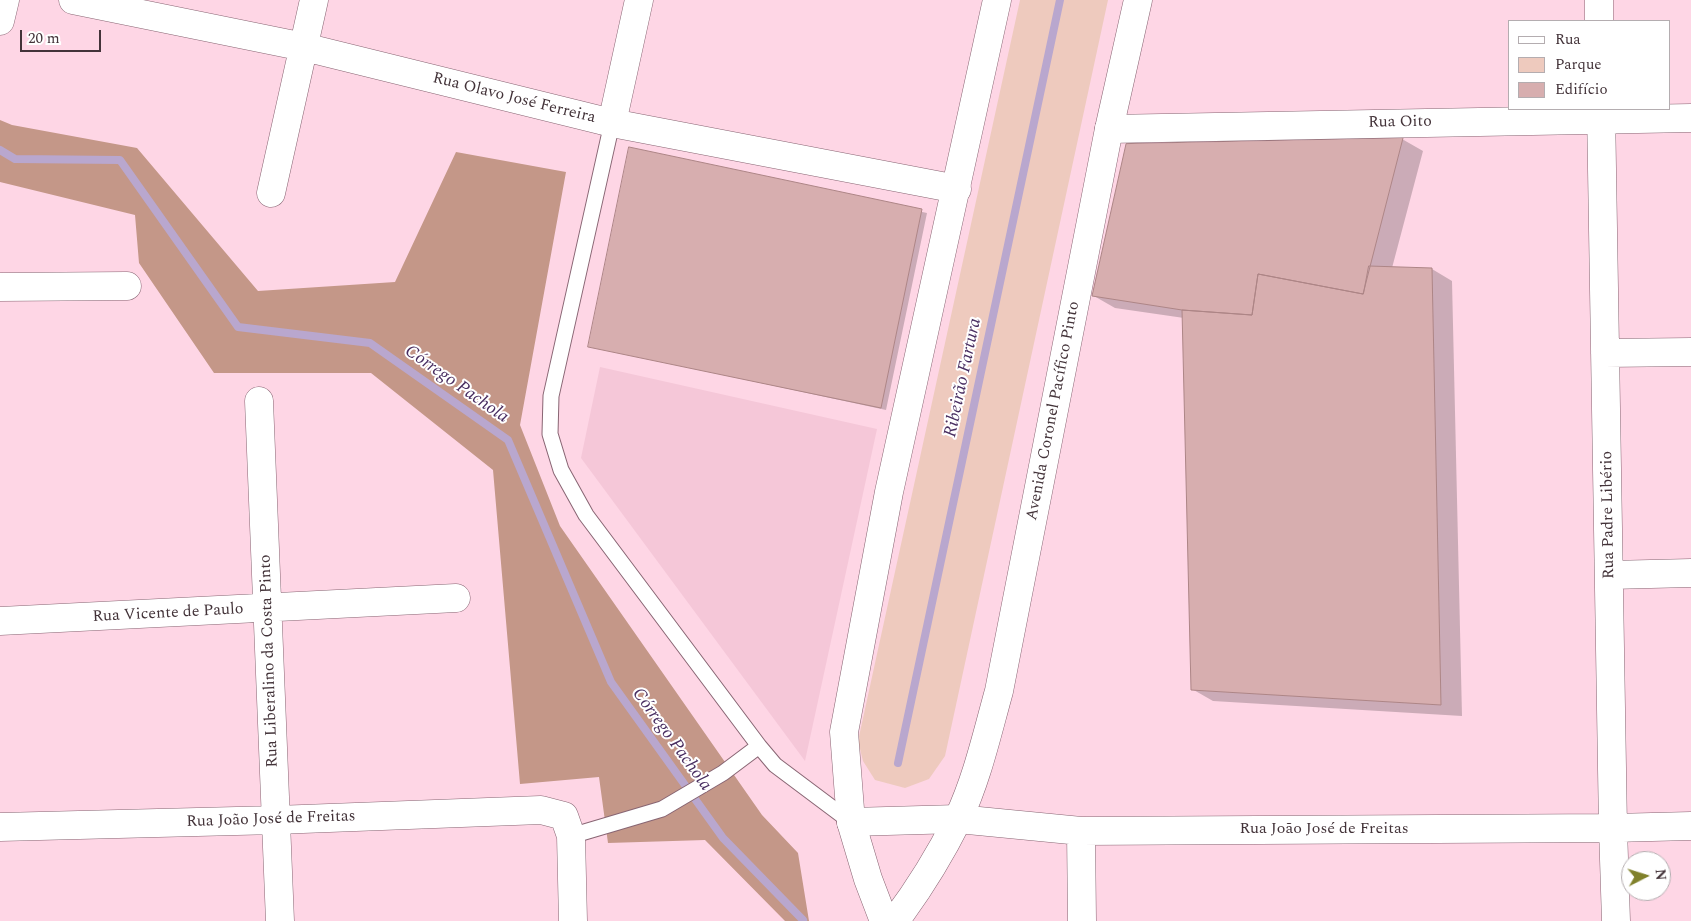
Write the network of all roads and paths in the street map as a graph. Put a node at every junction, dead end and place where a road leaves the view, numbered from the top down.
1 (5, 0) edge
2 (73, 0) edge
3 (314, 0) edge
4 (639, 0) edge
5 (997, 0) edge
6 (1138, 0) edge
7 (1599, 0) edge
8 (1599, 20) edge
9 (0, 21) edge
10 (304, 47) junction
11 (1601, 114) edge
12 (1691, 118) edge
13 (612, 123) junction
14 (1109, 129) junction
15 (957, 189) junction
16 (271, 192) dead end
17 (127, 286) dead end
18 (0, 287) edge
19 (1691, 352) edge
20 (1606, 353) junction
21 (259, 401) dead end
22 (1691, 573) edge
23 (1610, 575) junction
24 (456, 598) dead end
25 (269, 609) junction
26 (0, 621) edge
27 (759, 746) junction
28 (958, 819) junction
29 (276, 820) junction
30 (851, 822) junction
31 (1691, 826) edge
32 (0, 827) edge
33 (1612, 828) junction
34 (1081, 831) junction
35 (571, 836) junction
36 (280, 921) edge
37 (573, 921) edge
38 (884, 921) edge
39 (895, 921) edge
40 (1082, 921) edge
41 (1616, 921) edge

1 - 9 street
2 - 10 street, Rua Olavo José Ferreira
3 - 10 street
4 - 13 street
5 - 15 street
6 - 14 street, Avenida Coronel Pacífico Pinto
7 - 8 street
10 - 13 street, Rua Olavo José Ferreira
10 - 16 street
11 - 12 street, Rua Oito
11 - 14 street, Rua Oito
11 - 20 street, Rua Padre Libério
13 - 15 street, Rua Olavo José Ferreira
13 - 27 lane
14 - 28 street, Avenida Coronel Pacífico Pinto
15 - 30 street
17 - 18 street
19 - 20 street
20 - 23 street, Rua Padre Libério
21 - 25 street, Rua Liberalino da Costa Pinto
22 - 23 street
23 - 33 street, Rua Padre Libério
24 - 25 street, Rua Vicente de Paulo
25 - 26 street, Rua Vicente de Paulo
25 - 29 street, Rua Liberalino da Costa Pinto
27 - 30 lane
27 - 35 lane
28 - 30 street, Rua João José de Freitas
28 - 34 street, Rua João José de Freitas
28 - 39 street, Avenida Coronel Pacífico Pinto
29 - 32 street, Rua João José de Freitas
29 - 35 street, Rua João José de Freitas
29 - 36 street, Rua Liberalino da Costa Pinto
30 - 38 street
31 - 33 street, Rua João José de Freitas
33 - 34 street, Rua João José de Freitas
33 - 41 street, Rua Padre Libério
34 - 40 street
35 - 37 street

